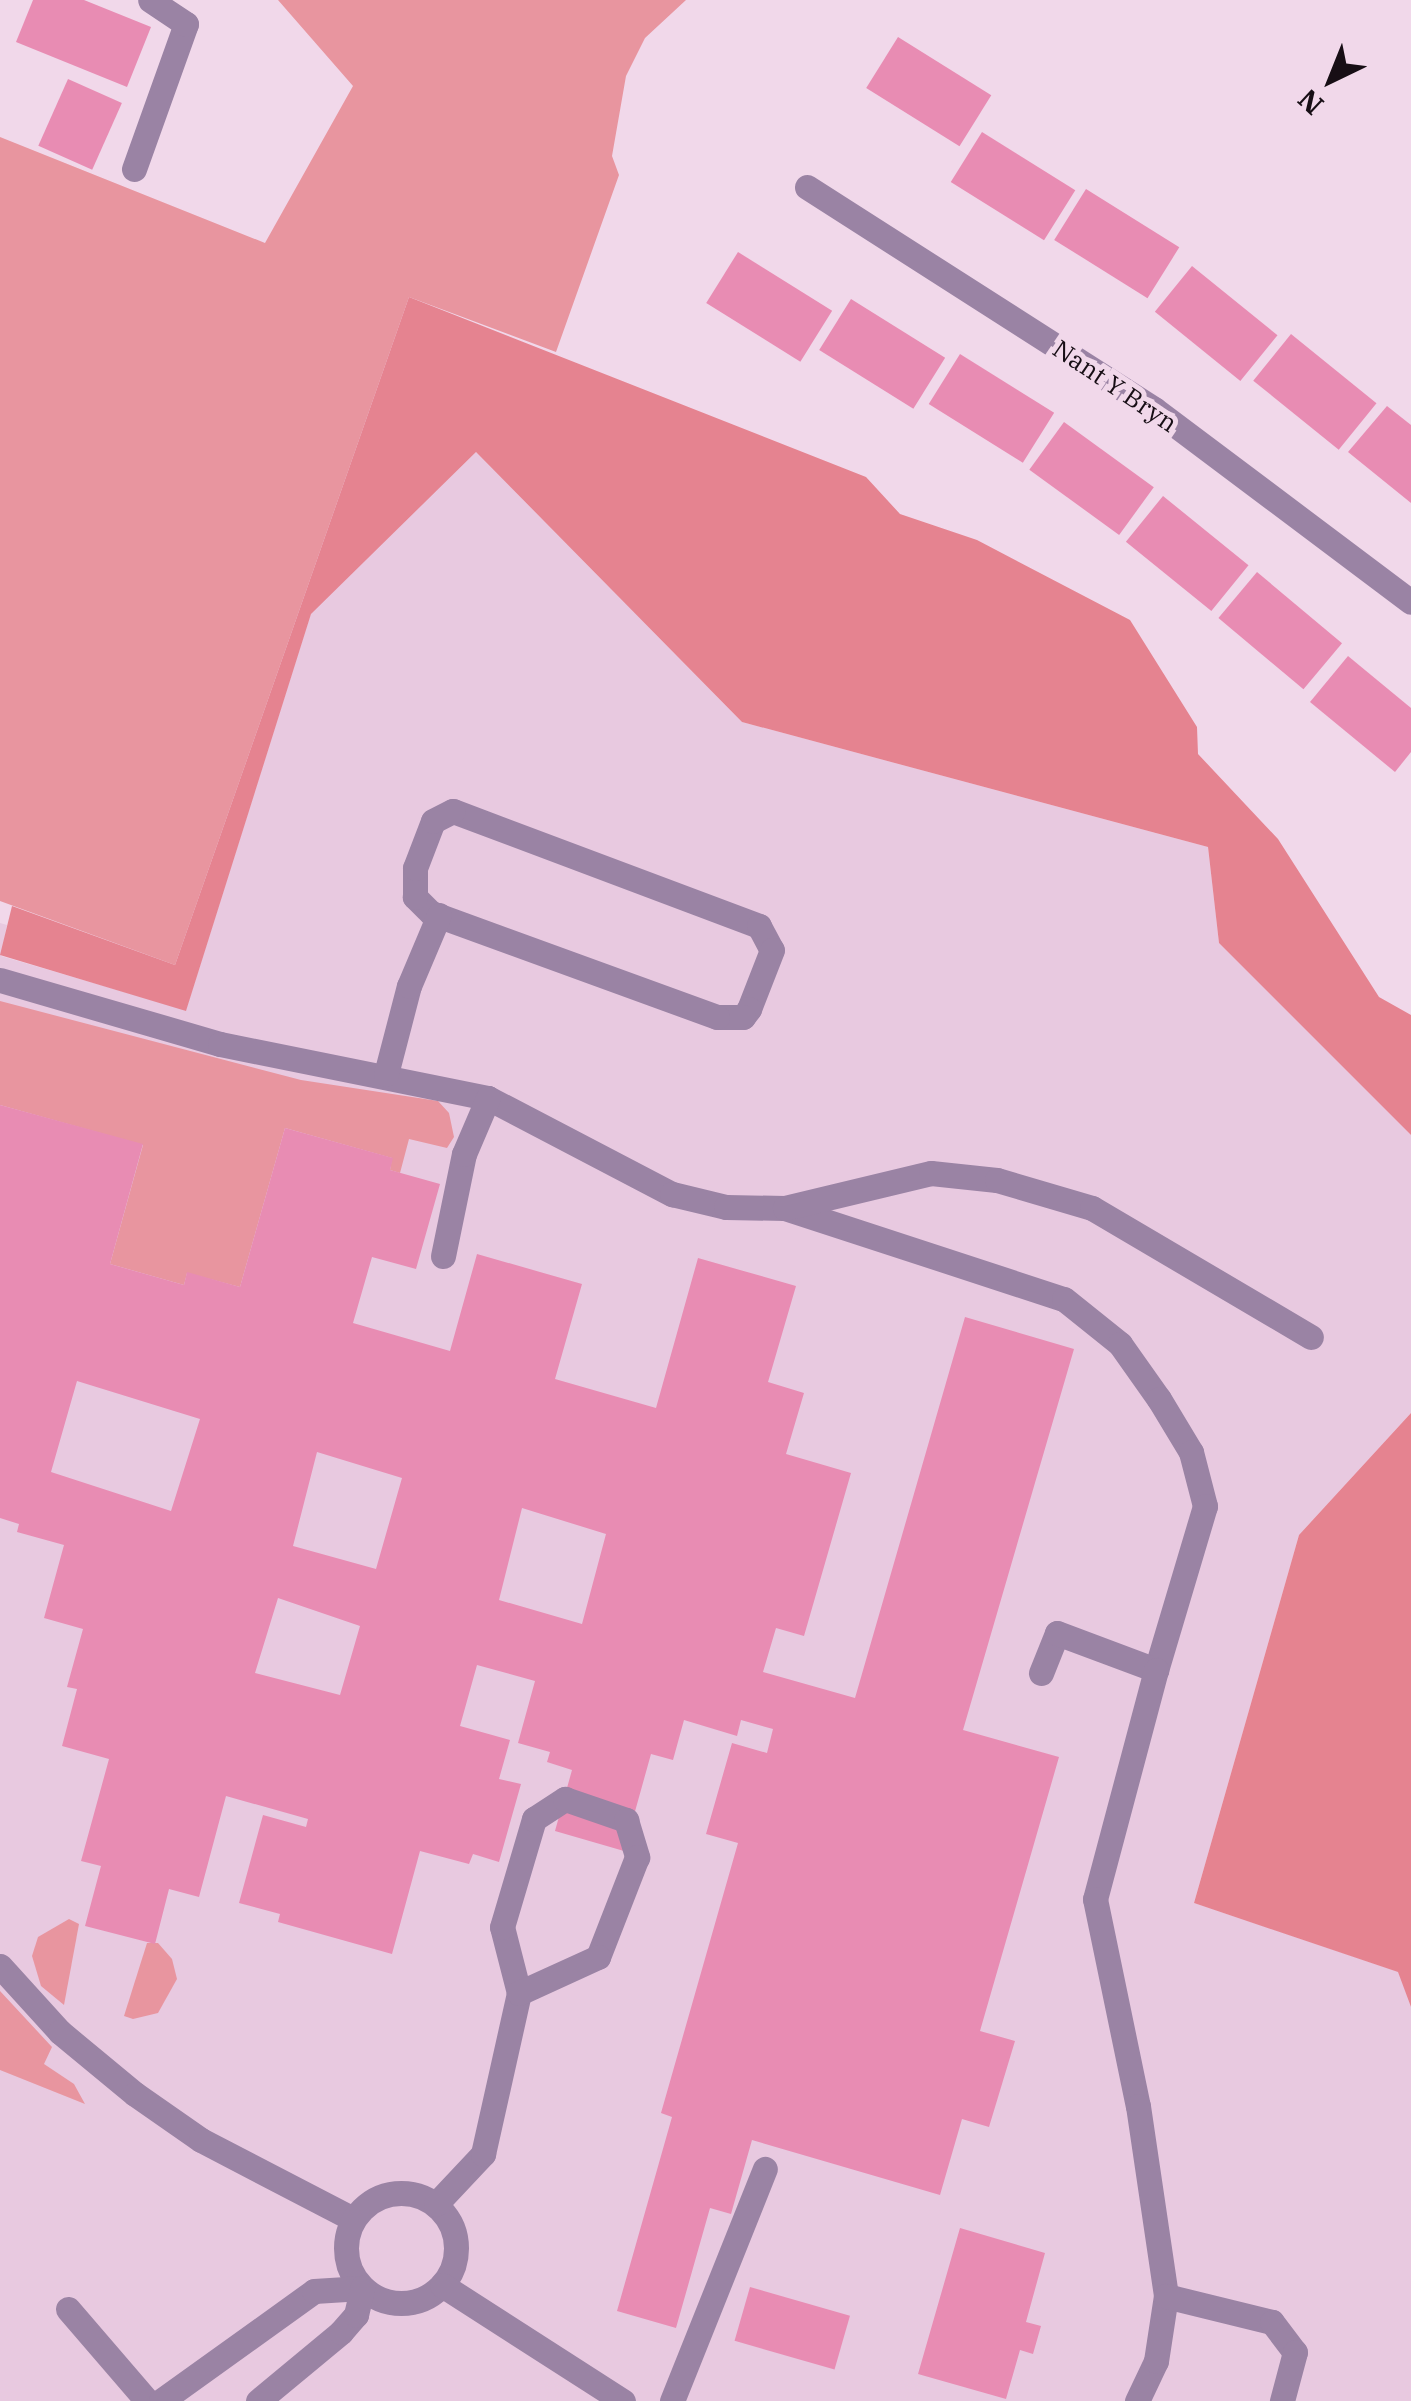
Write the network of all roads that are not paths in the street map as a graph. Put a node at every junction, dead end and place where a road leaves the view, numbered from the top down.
1 (150, 0) edge
2 (134, 169) dead end
3 (807, 187) dead end
4 (1411, 602) edge
5 (438, 916) junction
6 (0, 980) edge
7 (386, 1074) junction
8 (488, 1098) junction
9 (785, 1208) junction
10 (442, 1256) dead end
11 (1311, 1337) dead end
12 (1156, 1670) junction
13 (1041, 1673) dead end
14 (0, 1966) edge
15 (519, 1993) junction
16 (765, 2169) dead end
17 (436, 2204) junction
18 (353, 2218) junction
19 (442, 2285) junction
20 (362, 2288) junction
21 (1166, 2296) junction
22 (68, 2309) dead end
23 (147, 2401) edge
24 (161, 2401) edge
25 (258, 2401) edge
26 (623, 2401) edge
27 (672, 2401) edge
28 (1137, 2401) edge
29 (1282, 2401) edge

1 - 2 street
3 - 4 street, Nant Y Bryn
5 - 5 street
5 - 7 street
6 - 7 street
7 - 8 street
8 - 9 street
8 - 10 street
9 - 11 street
9 - 12 street
12 - 13 street
12 - 21 street
14 - 18 street
15 - 15 street
15 - 17 street
16 - 27 street
17 - 18 street
17 - 19 street
18 - 20 street
19 - 20 street
19 - 26 street
20 - 24 street
20 - 25 street
21 - 28 street
21 - 29 street
22 - 23 street

